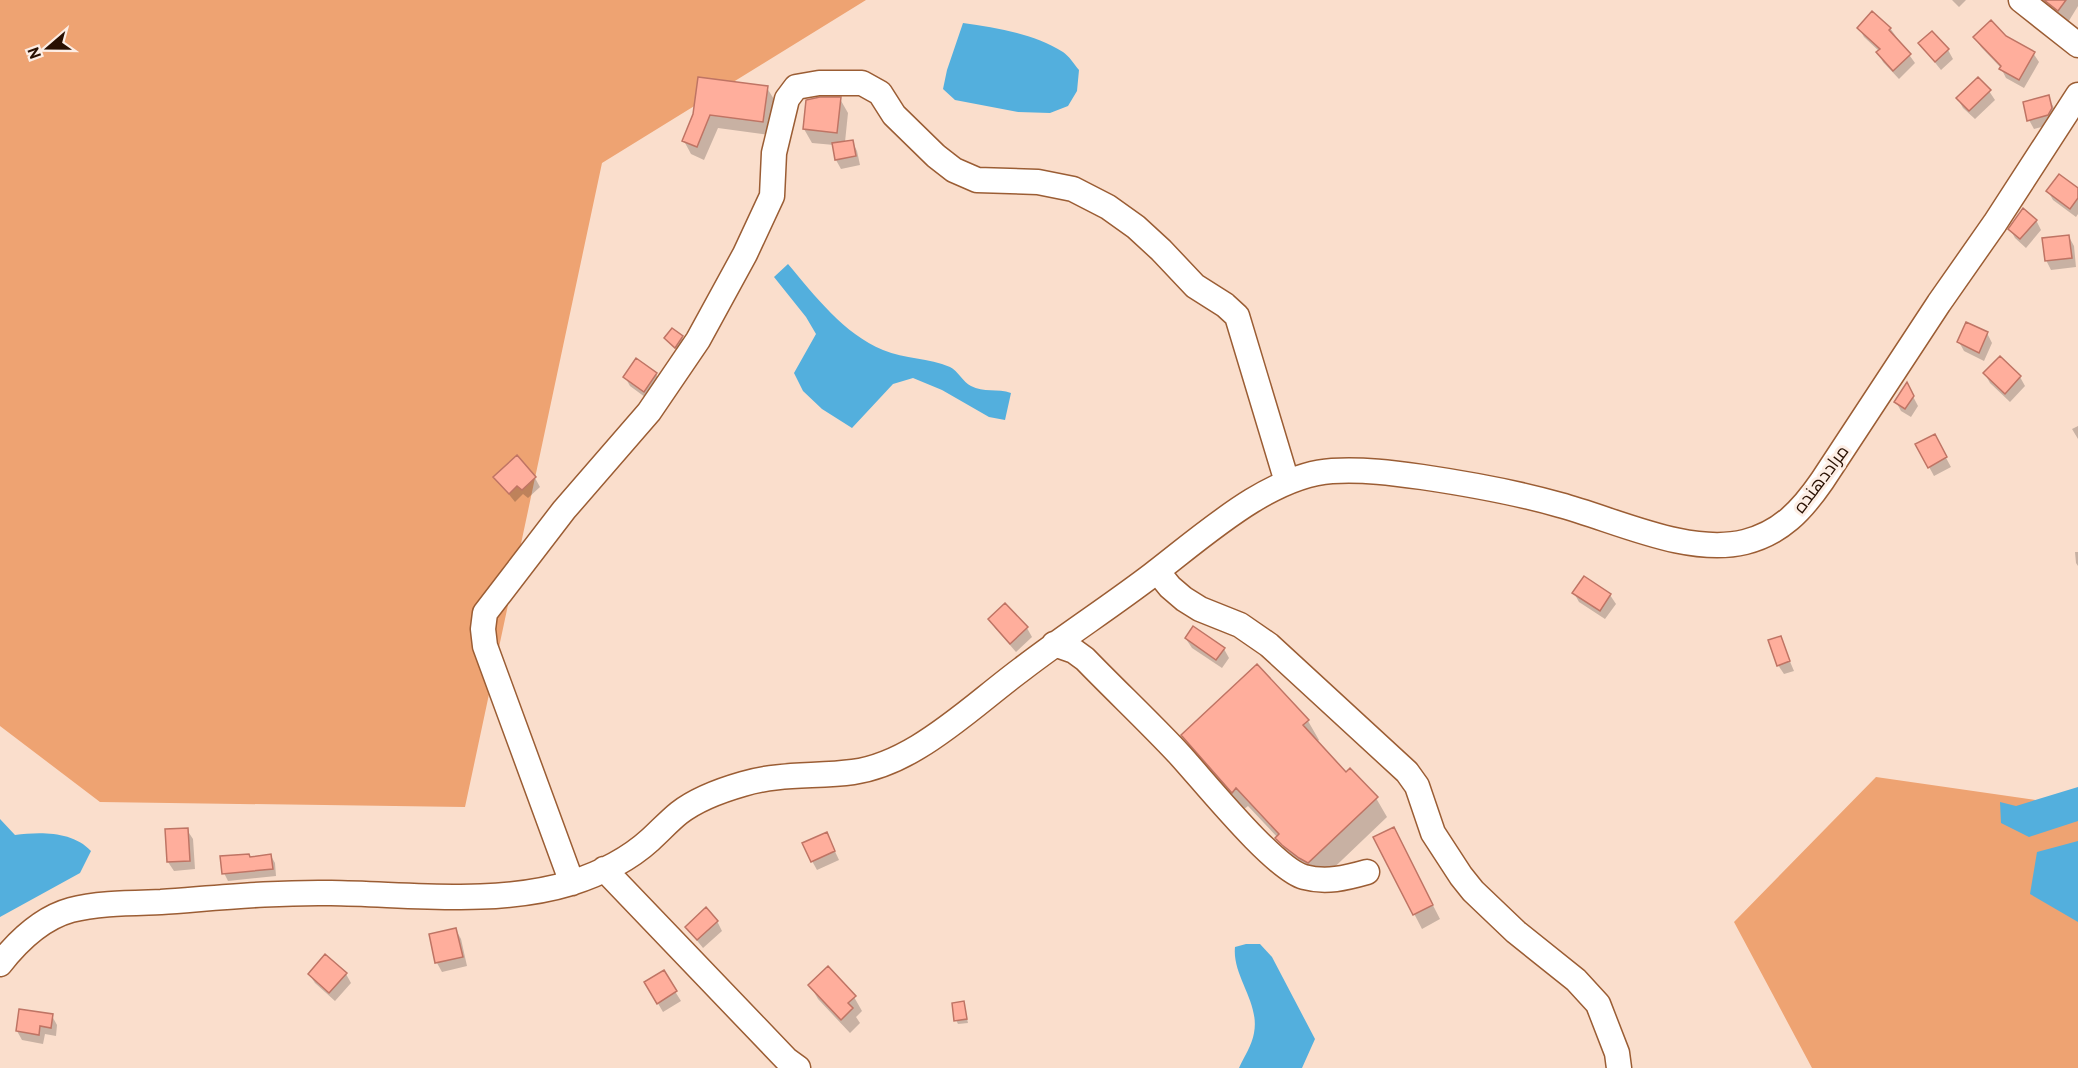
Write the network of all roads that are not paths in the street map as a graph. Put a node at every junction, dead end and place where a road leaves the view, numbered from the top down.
1 (2020, 0) edge
2 (2078, 45) edge
3 (2078, 95) edge
4 (1287, 482) junction
5 (1157, 571) junction
6 (1054, 644) junction
7 (604, 869) junction
8 (1367, 872) dead end
9 (572, 883) junction
10 (0, 964) edge
11 (798, 1068) edge
12 (1619, 1068) edge

1 - 2 street
3 - 4 street, مراددهنده
4 - 5 street, مراددهنده
4 - 9 street
5 - 6 street, مراددهنده
5 - 12 street
6 - 7 street, مراددهنده
6 - 8 street
7 - 9 street, مراددهنده
7 - 11 street
9 - 10 street, مراددهنده

